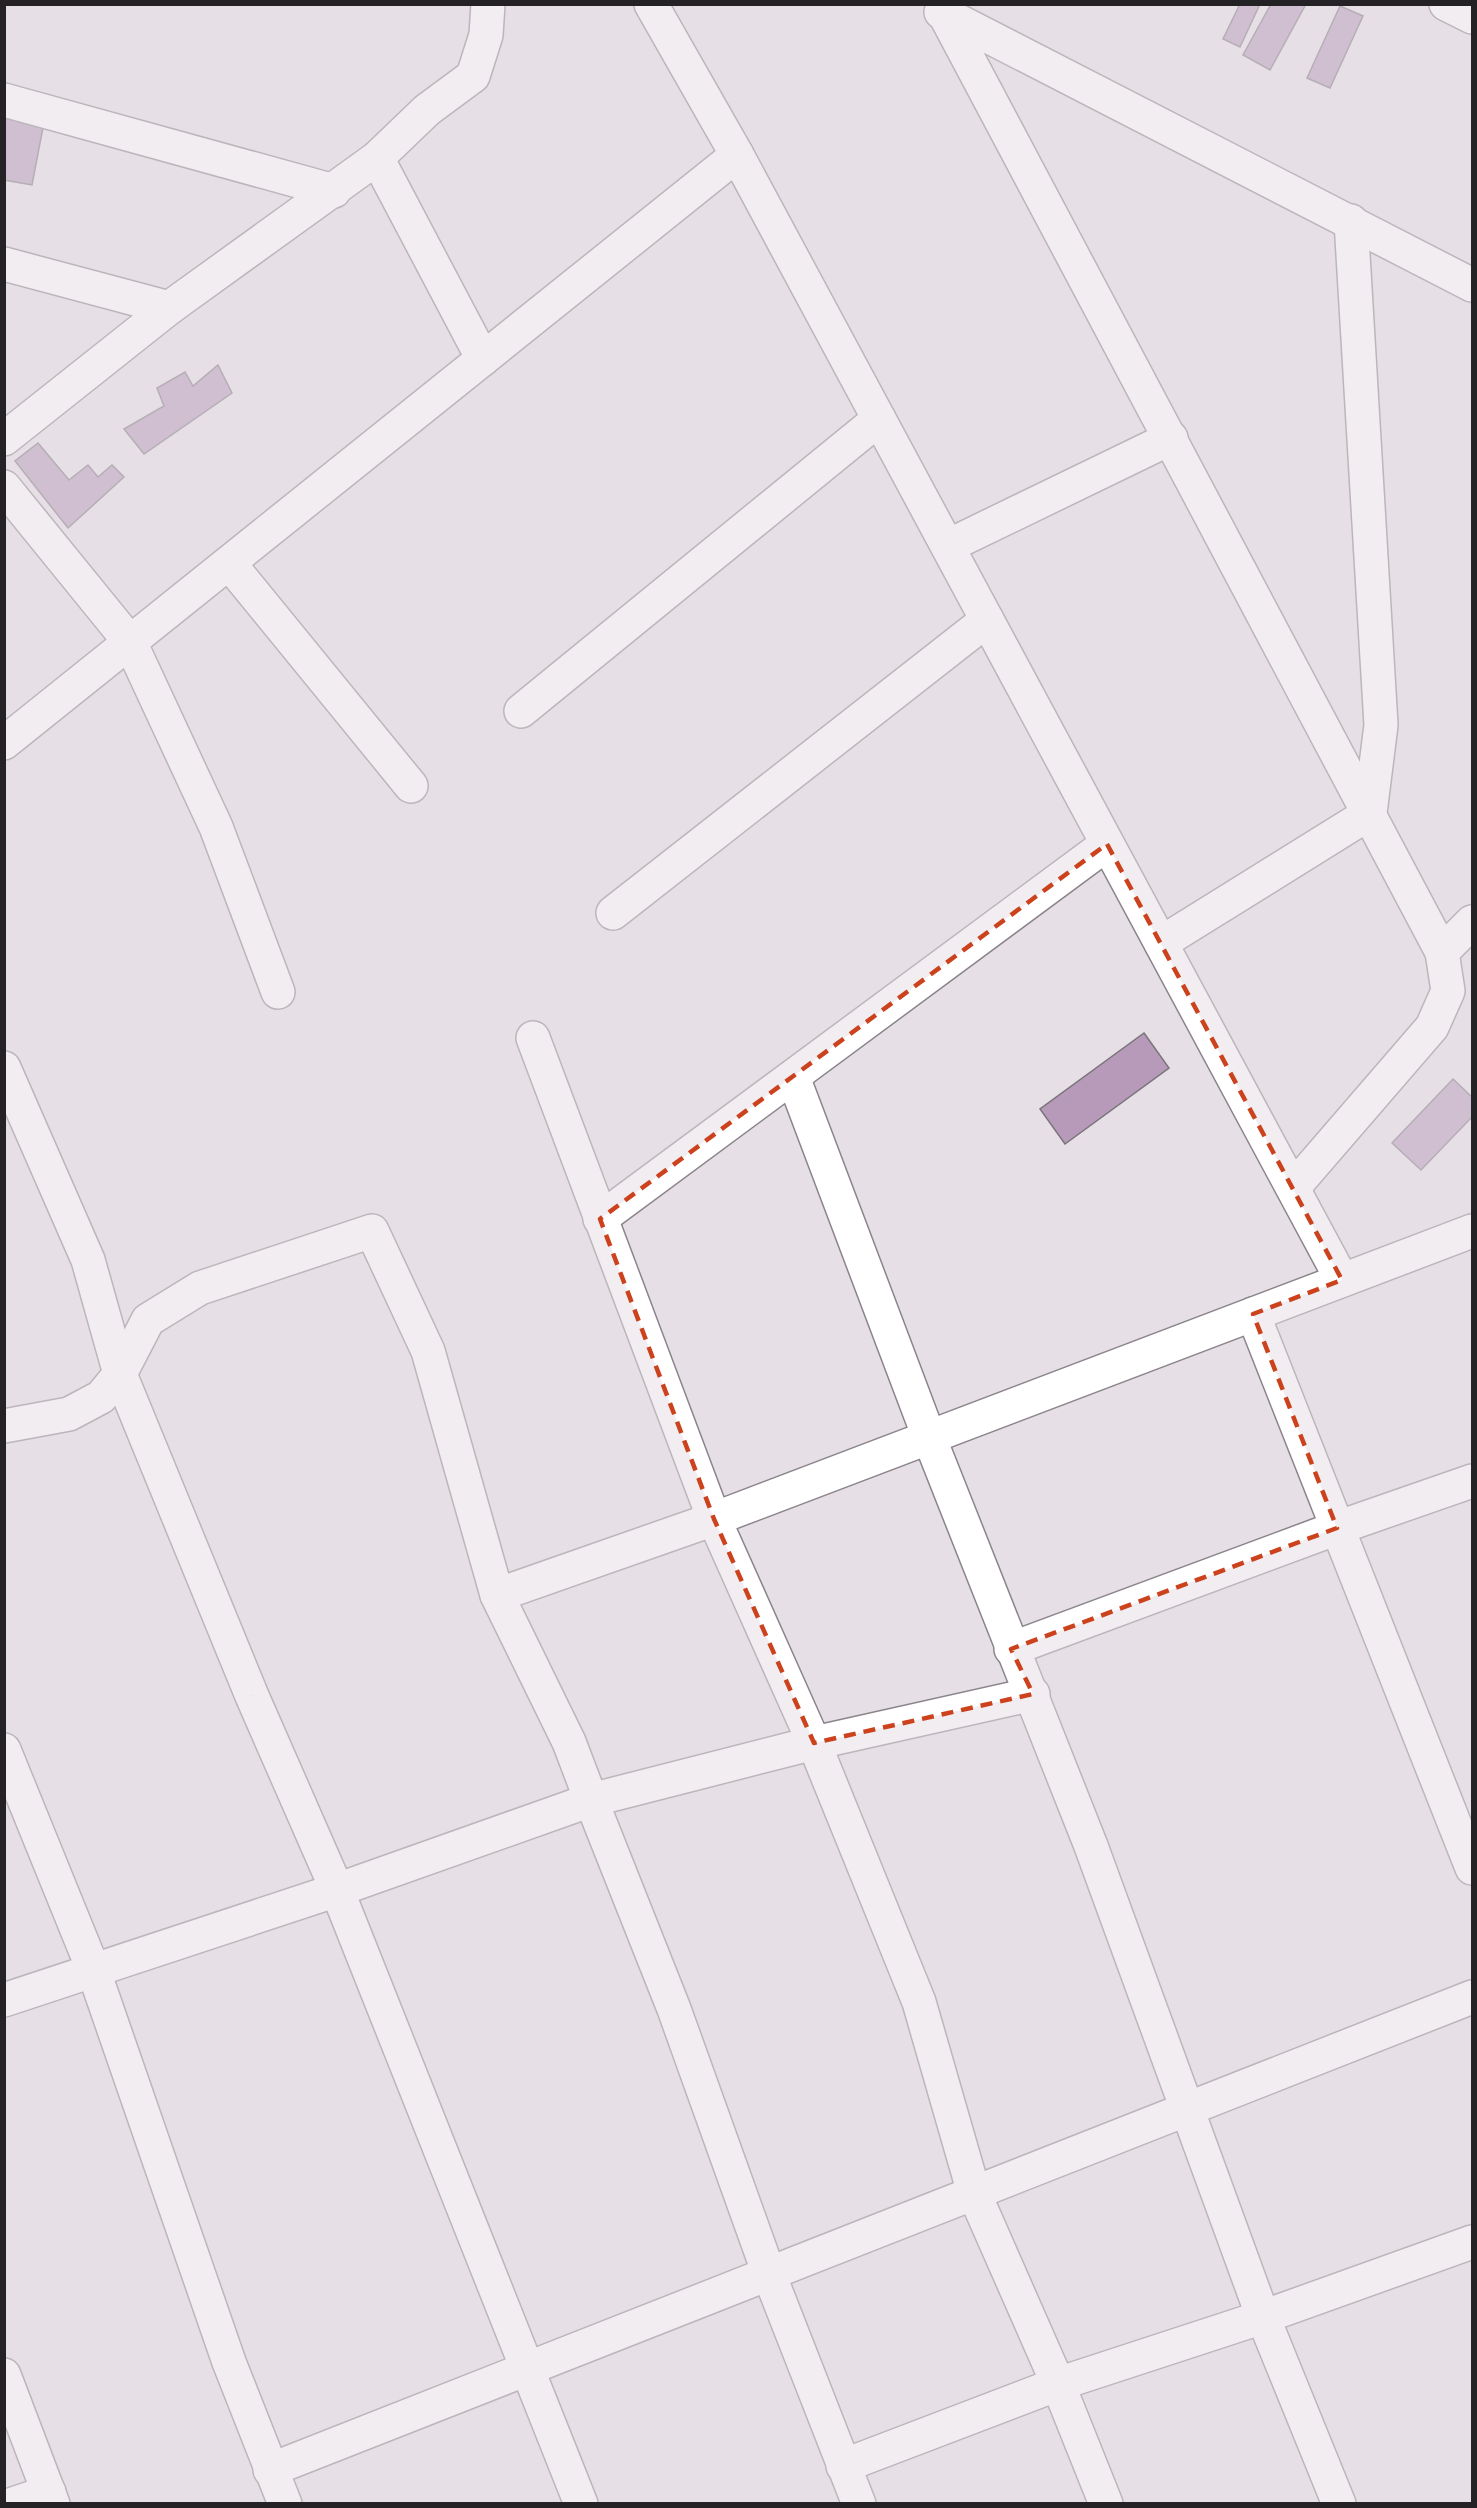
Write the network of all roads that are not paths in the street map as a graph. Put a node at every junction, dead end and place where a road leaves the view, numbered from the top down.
1 (488, 4) edge
2 (651, 4) edge
3 (1446, 4) edge
4 (935, 9) edge
5 (1473, 17) edge
6 (4, 100) edge
7 (737, 155) junction
8 (377, 158) junction
9 (334, 191) junction
10 (1351, 221) junction
11 (4, 264) edge
12 (1473, 285) edge
13 (169, 308) junction
14 (483, 359) junction
15 (879, 419) junction
16 (1171, 438) junction
17 (4, 439) edge
18 (4, 487) edge
19 (948, 546) junction
20 (229, 563) junction
21 (987, 620) junction
22 (130, 642) junction
23 (521, 711) dead end
24 (4, 743) edge
25 (411, 786) dead end
26 (1370, 813) junction
27 (1107, 844) junction
28 (613, 913) dead end
29 (1473, 922) edge
30 (1161, 943) junction
31 (1443, 952) junction
32 (278, 992) dead end
33 (533, 1038) dead end
34 (4, 1068) edge
35 (793, 1077) junction
36 (1293, 1188) junction
37 (600, 1219) junction
38 (1473, 1231) edge
39 (1342, 1280) junction
40 (1253, 1314) junction
41 (120, 1374) junction
42 (4, 1426) edge
43 (929, 1437) junction
44 (1473, 1481) edge
45 (714, 1519) junction
46 (1337, 1528) junction
47 (497, 1596) junction
48 (1011, 1649) junction
49 (1033, 1694) junction
50 (814, 1743) junction
51 (4, 1750) edge
52 (591, 1800) junction
53 (1473, 1868) edge
54 (338, 1890) junction
55 (93, 1969) junction
56 (1473, 1997) edge
57 (4, 2000) edge
58 (1189, 2108) junction
59 (974, 2193) junction
60 (1473, 2242) edge
61 (769, 2274) junction
62 (1263, 2317) junction
63 (526, 2370) junction
64 (4, 2375) edge
65 (1058, 2384) junction
66 (843, 2466) junction
67 (270, 2470) junction
68 (51, 2498) edge
69 (14, 2504) edge
70 (285, 2504) edge
71 (581, 2504) edge
72 (860, 2504) edge
73 (1106, 2504) edge
74 (1339, 2504) edge

1 - 8 street
2 - 7 street
3 - 5 street
4 - 10 street
4 - 16 street
6 - 9 street
7 - 14 street
7 - 15 street
8 - 9 street
8 - 14 street
9 - 13 street
10 - 12 street
10 - 26 street
11 - 13 street
13 - 17 street
14 - 20 street
15 - 19 street
15 - 23 street
16 - 19 street
16 - 26 street
18 - 22 street
19 - 21 street
20 - 22 street
20 - 25 street
21 - 27 street
21 - 28 street
22 - 24 street
22 - 32 street
26 - 30 street
26 - 31 street
27 - 30 street
27 - 35 street
29 - 31 street
30 - 36 street
31 - 36 street
33 - 37 street
34 - 41 street
35 - 37 street
35 - 43 street
36 - 39 street
37 - 45 street
38 - 39 street
39 - 40 street
40 - 43 street
40 - 46 street
41 - 42 street
41 - 47 street
41 - 54 street
43 - 45 street
43 - 48 street
44 - 46 street
45 - 47 street
45 - 50 street
46 - 48 street
46 - 53 street
47 - 52 street
48 - 49 street
49 - 50 street
49 - 58 street
50 - 52 street
50 - 59 street
51 - 55 street
52 - 54 street
52 - 61 street
54 - 55 street
54 - 63 street
55 - 57 street
55 - 67 street
56 - 58 street
58 - 59 street
58 - 62 street
59 - 61 street
59 - 65 street
60 - 62 street
61 - 63 street
61 - 66 street
62 - 65 street
62 - 74 street
63 - 67 street
63 - 71 street
64 - 68 street
65 - 66 street
65 - 73 street
66 - 72 street
67 - 70 street
68 - 69 street

